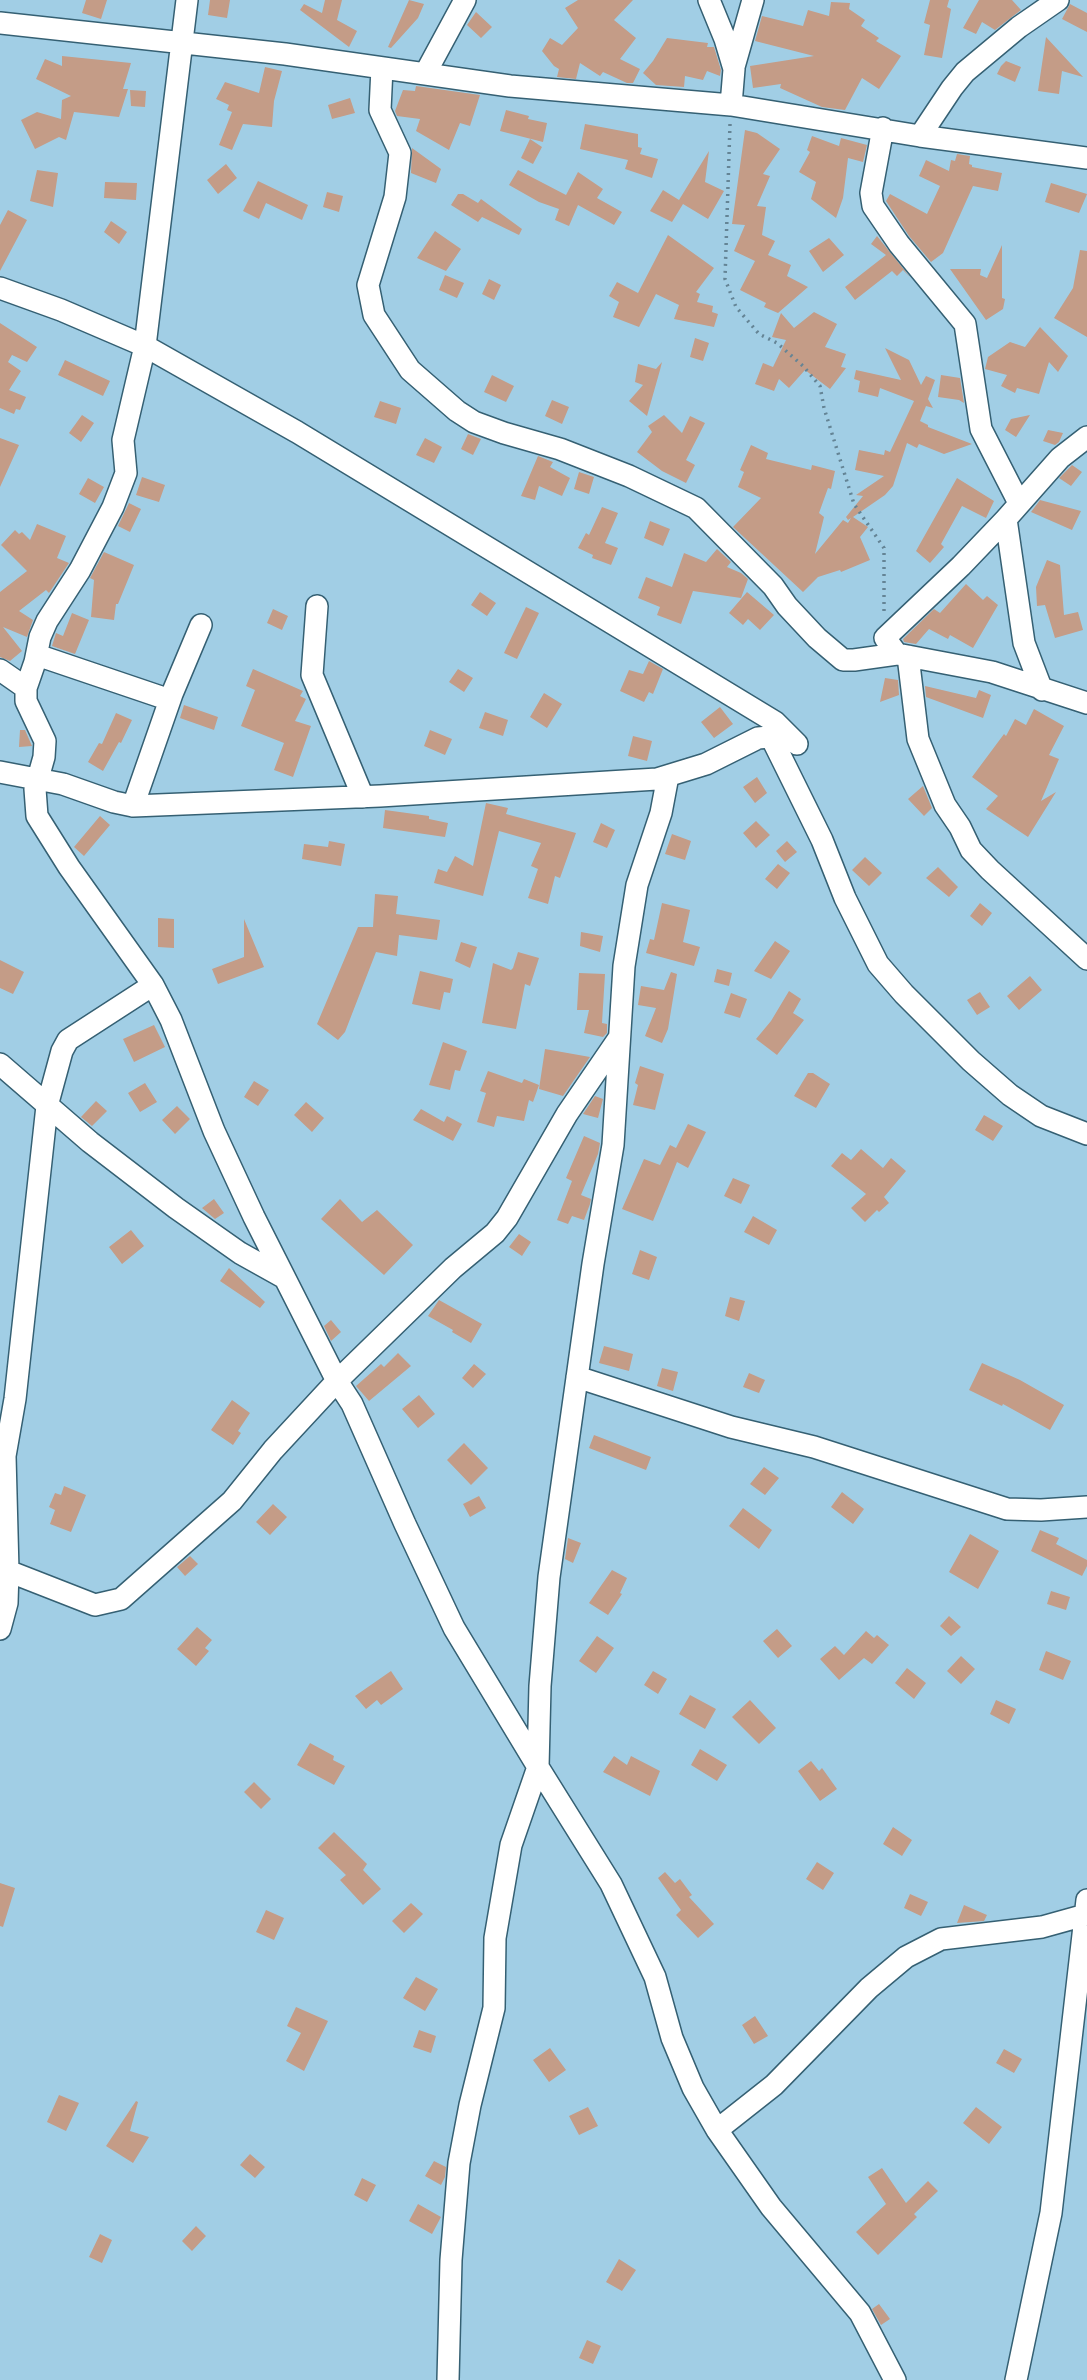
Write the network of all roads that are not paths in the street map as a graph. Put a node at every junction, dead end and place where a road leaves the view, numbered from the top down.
1 (187, 0) edge
2 (465, 0) edge
3 (709, 0) edge
4 (753, 0) edge
5 (1058, 0) edge
6 (0, 23) edge
7 (182, 42) junction
8 (382, 68) junction
9 (734, 69) junction
10 (425, 75) junction
11 (731, 105) junction
12 (883, 128) junction
13 (920, 136) junction
14 (1087, 158) edge
15 (0, 288) edge
16 (145, 346) junction
17 (1087, 437) edge
18 (1013, 511) junction
19 (317, 606) dead end
20 (201, 625) dead end
21 (897, 650) junction
22 (37, 655) junction
23 (0, 670) edge
24 (26, 688) junction
25 (1042, 690) junction
26 (170, 701) junction
27 (1087, 703) edge
28 (797, 744) dead end
29 (0, 772) edge
30 (668, 776) junction
31 (36, 779) junction
32 (363, 797) junction
33 (133, 806) junction
34 (1087, 959) edge
35 (153, 985) junction
36 (619, 1038) junction
37 (2, 1069) edge
38 (47, 1106) junction
39 (1087, 1134) edge
40 (282, 1277) junction
41 (577, 1377) junction
42 (337, 1381) junction
43 (1087, 1507) edge
44 (8, 1571) junction
45 (0, 1629) edge
46 (538, 1767) junction
47 (1086, 1907) edge
48 (717, 2130) junction
49 (448, 2380) edge
50 (895, 2380) edge
51 (1016, 2380) edge

1 - 7 street
2 - 10 street
3 - 9 street
4 - 9 street
5 - 13 street
6 - 7 street
7 - 8 street
7 - 16 street
8 - 10 street
8 - 21 street
9 - 11 street
10 - 11 street
11 - 12 street
12 - 13 street
12 - 18 street
13 - 14 street
15 - 16 street
16 - 22 street
16 - 28 street
17 - 18 street
18 - 21 street
18 - 25 street
19 - 32 street
20 - 26 street
21 - 25 street
21 - 34 street
22 - 24 street
22 - 26 street
23 - 24 street
24 - 31 street
25 - 27 street
26 - 33 street
29 - 31 street
30 - 32 street
30 - 36 street
30 - 39 street
31 - 33 street
31 - 35 street
32 - 33 street
35 - 38 street
35 - 40 street
36 - 41 street
36 - 42 street
37 - 38 street
38 - 40 street
38 - 44 street
40 - 42 street
41 - 43 street
41 - 46 street
42 - 44 street
42 - 46 street
44 - 45 street
46 - 48 street
46 - 49 street
47 - 48 street
47 - 51 street
48 - 50 street

